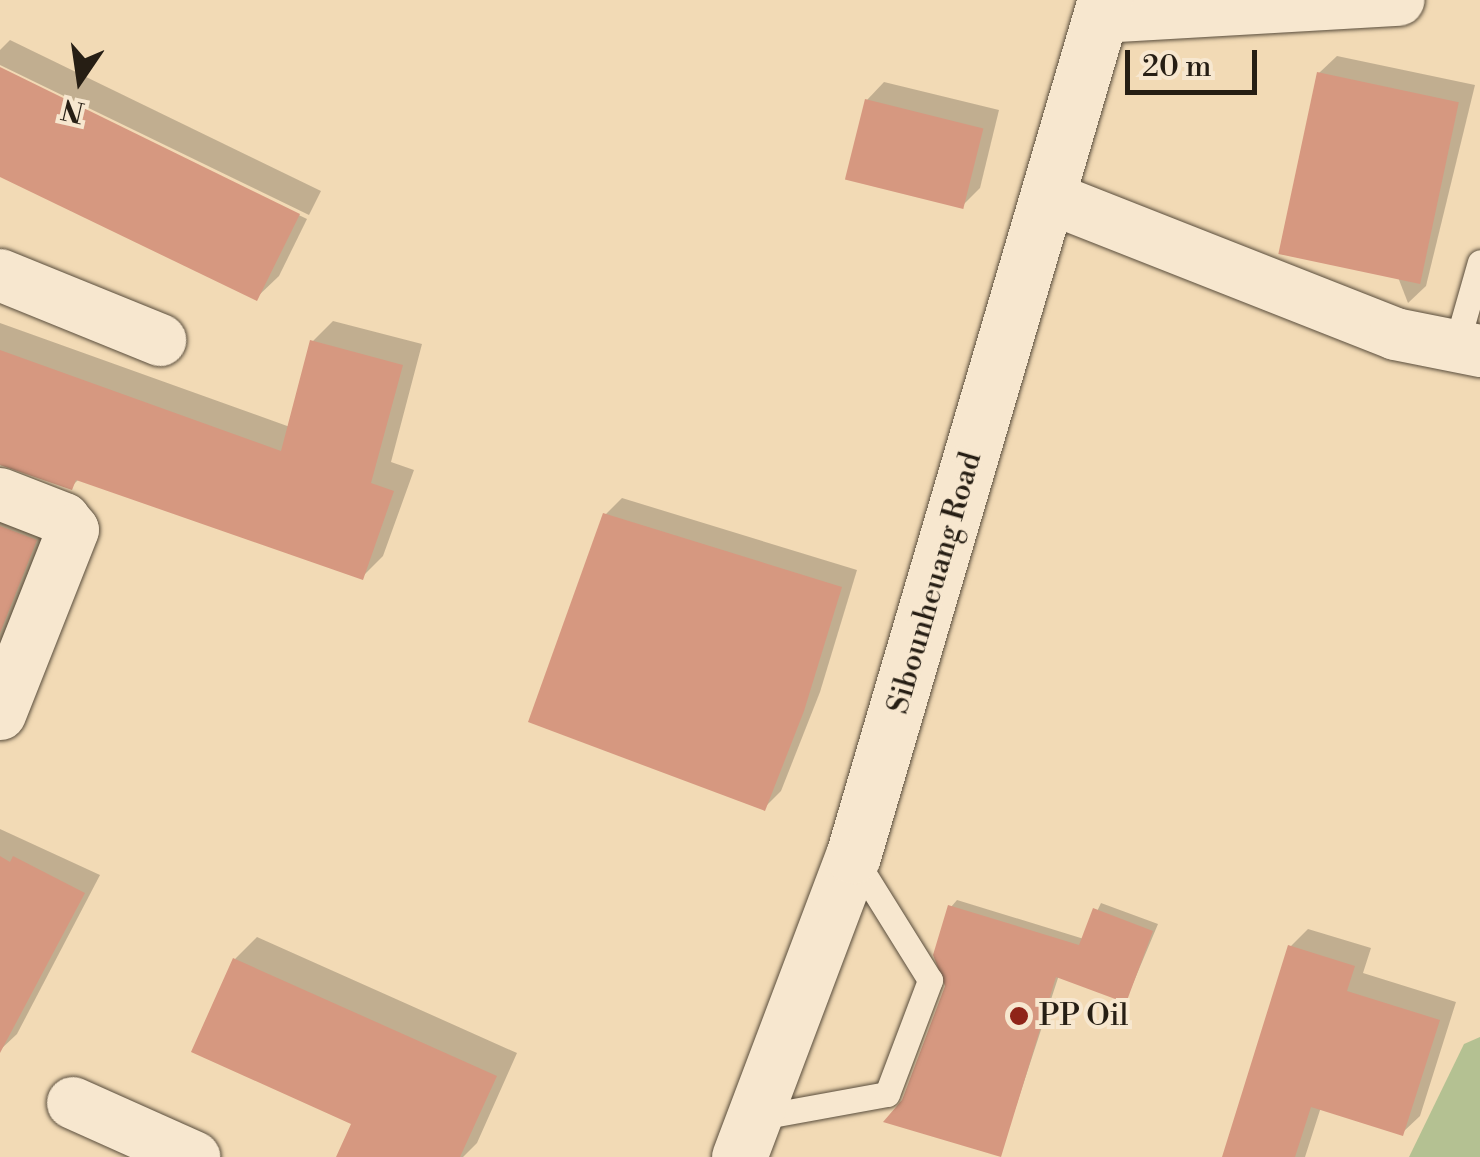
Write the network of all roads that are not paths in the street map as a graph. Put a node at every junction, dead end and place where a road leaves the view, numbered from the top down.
1 (1398, 0) edge
2 (1103, 8) edge
3 (1048, 196) junction
4 (1480, 262) edge
5 (0, 274) edge
6 (160, 340) dead end
7 (1468, 348) edge
8 (0, 494) edge
9 (0, 714) edge
10 (853, 856) junction
11 (73, 1103) dead end
12 (747, 1137) edge
13 (194, 1157) edge

1 - 2 street
2 - 3 street, Sibounheuang Road
3 - 7 street
3 - 10 street, Sibounheuang Road
4 - 7 lane
5 - 6 street
8 - 9 street
10 - 12 street, Sibounheuang Road
10 - 12 lane
11 - 13 street

